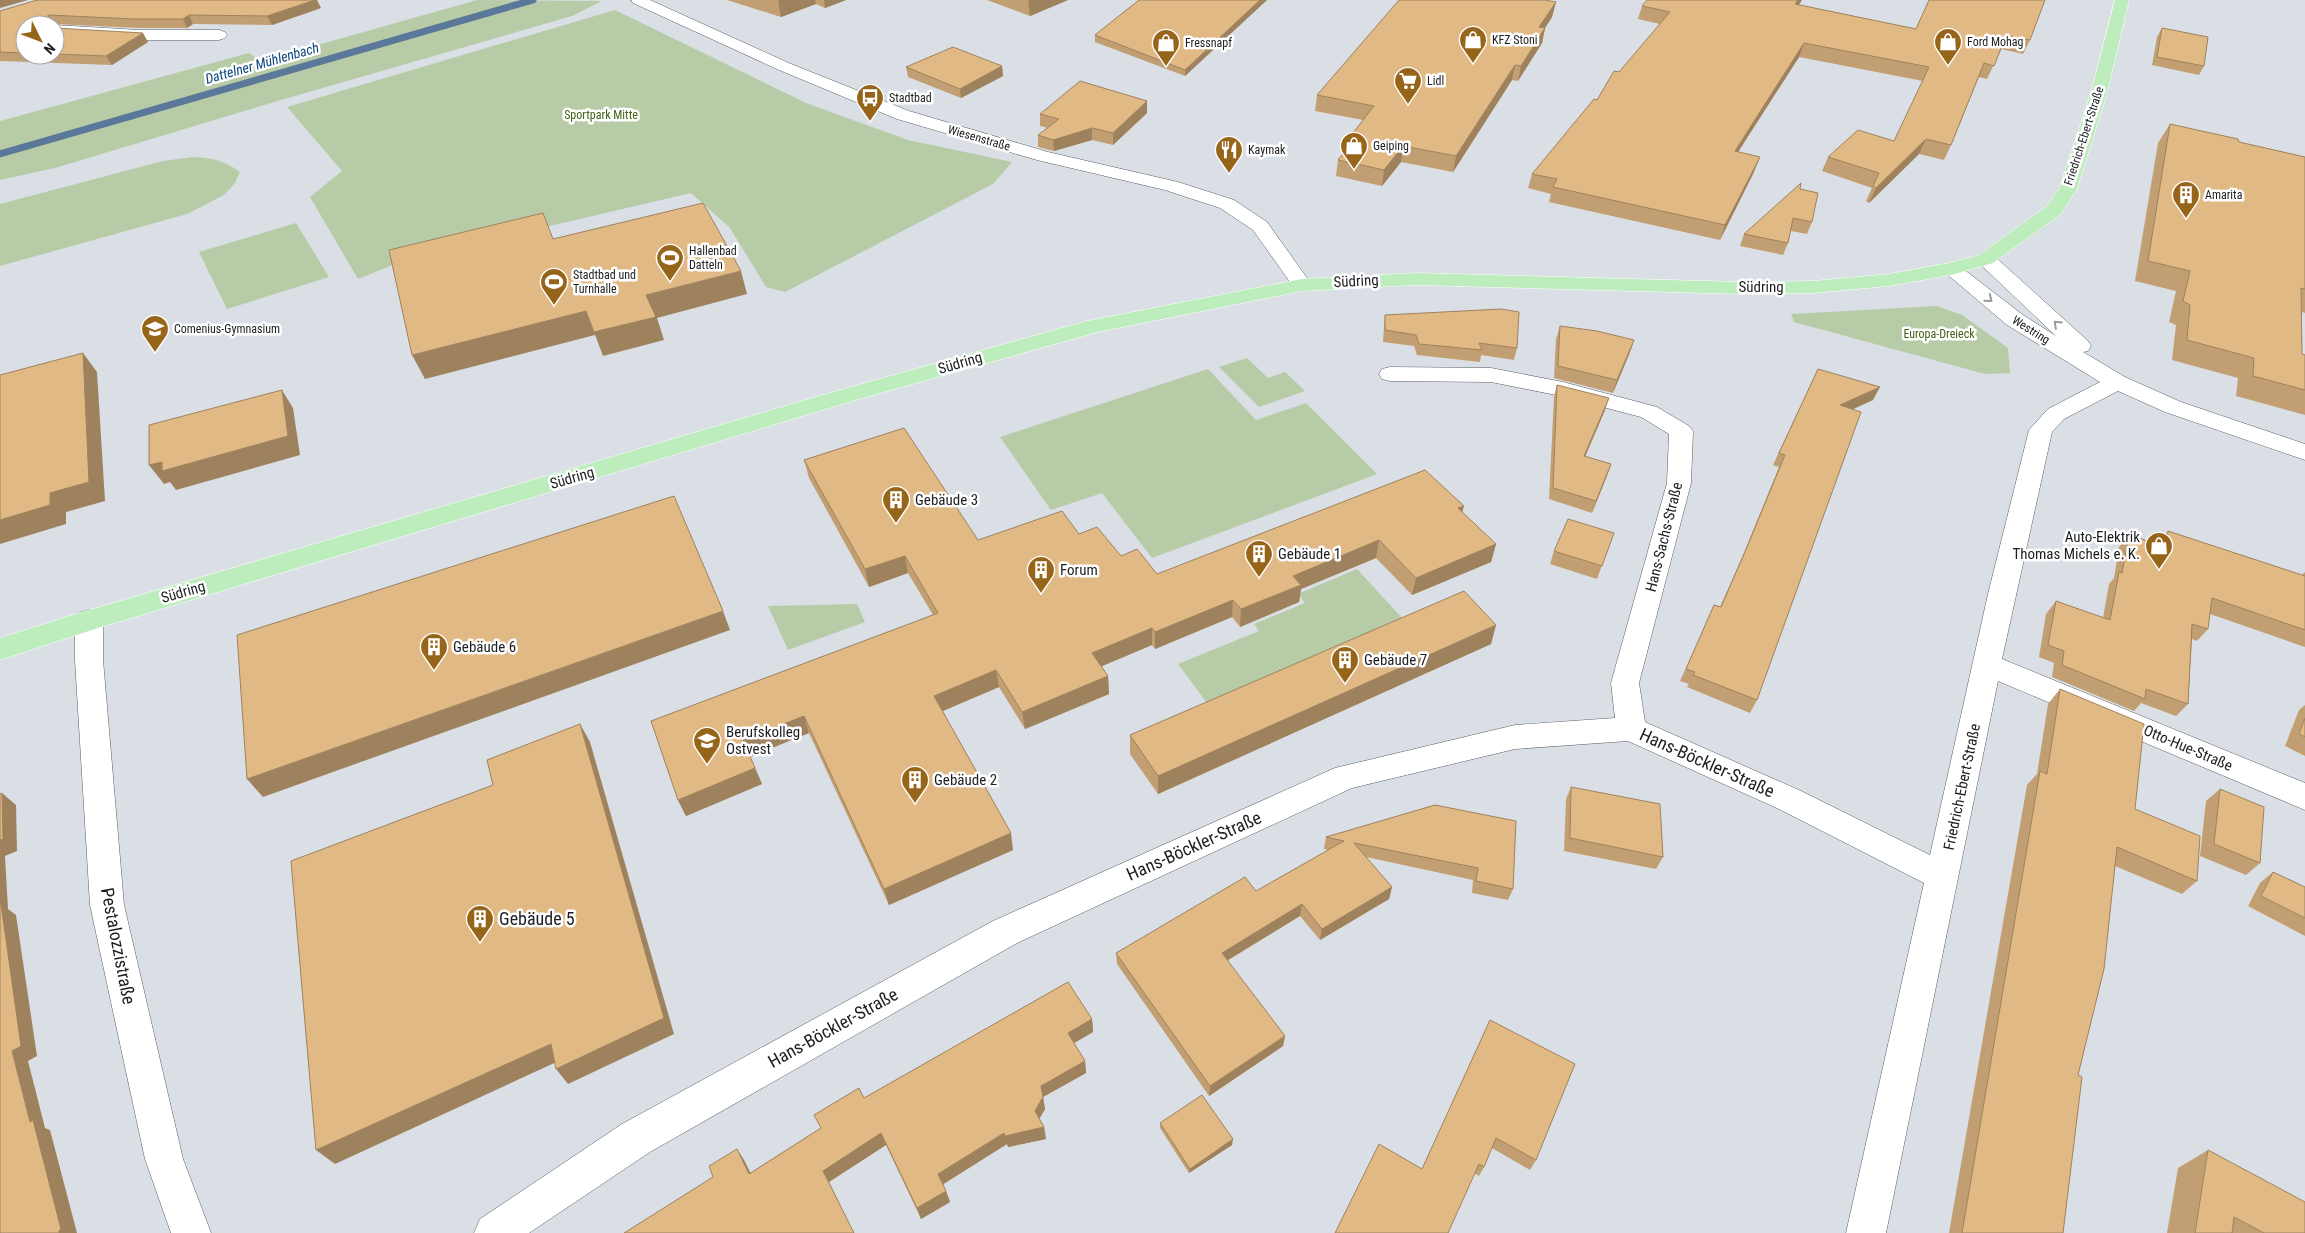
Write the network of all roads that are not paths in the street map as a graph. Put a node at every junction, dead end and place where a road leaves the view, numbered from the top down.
1 (638, 0) edge
2 (2122, 0) edge
3 (65, 31) edge
4 (219, 35) dead end
5 (1986, 258) junction
6 (1951, 269) junction
7 (1302, 285) junction
8 (1390, 374) dead end
9 (2117, 382) junction
10 (2305, 452) edge
11 (89, 620) junction
12 (0, 649) edge
13 (1987, 664) junction
14 (1631, 729) junction
15 (2305, 798) edge
16 (1943, 876) junction
17 (191, 1233) edge
18 (494, 1233) edge
19 (1866, 1233) edge

1 - 7 street, Wiesenstraße
2 - 5 main road, Friedrich-Ebert-Straße
3 - 4 street
5 - 6 main road, Friedrich-Ebert-Straße
9 -> 5 street, Westring
6 - 7 main road, Südring
6 -> 9 street, Westring
7 - 11 main road, Südring
8 - 14 street, Hans-Sachs-Straße
9 - 10 street, Westring
9 - 13 street, Friedrich-Ebert-Straße
11 - 12 main road, Südring
11 - 17 street, Pestalozzistraße
13 - 15 street, Otto-Hue-Straße
13 - 16 street, Friedrich-Ebert-Straße
14 - 16 street, Hans-Böckler-Straße
14 - 18 street, Hans-Böckler-Straße
16 - 19 street, Friedrich-Ebert-Straße

